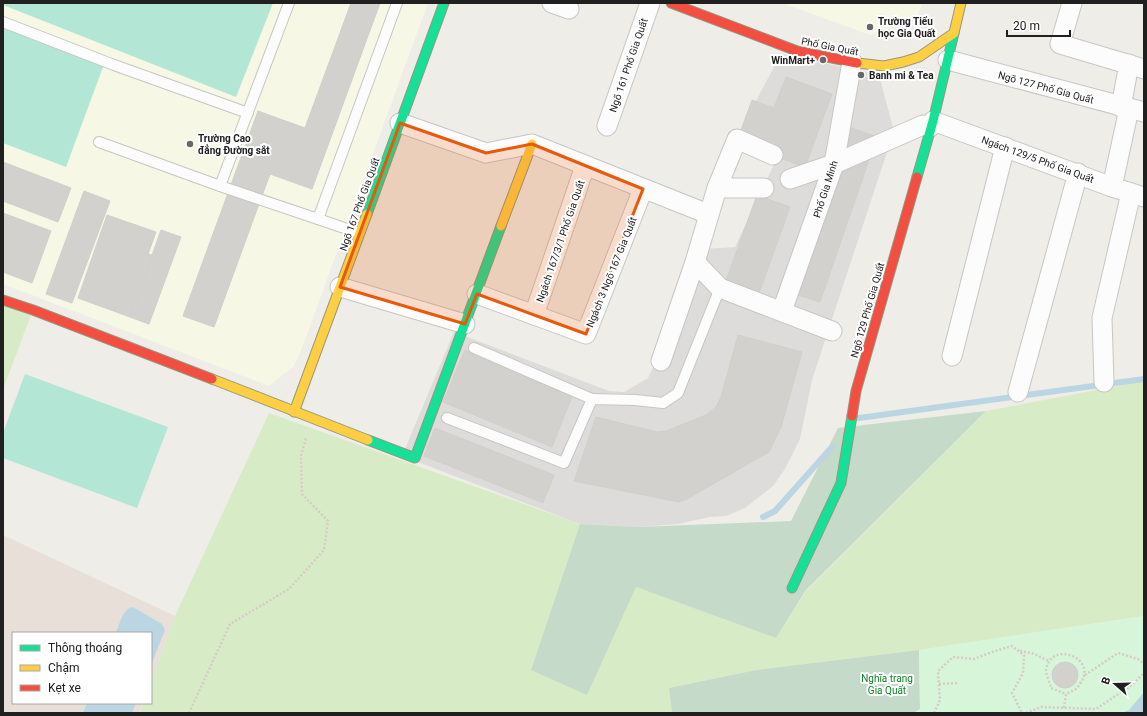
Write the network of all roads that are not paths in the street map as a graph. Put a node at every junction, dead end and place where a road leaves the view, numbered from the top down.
1 (289, 3) edge
2 (396, 3) edge
3 (444, 3) edge
4 (650, 3) edge
5 (671, 3) edge
6 (961, 3) edge
7 (1072, 3) edge
8 (3, 22) edge
9 (954, 33) junction
10 (948, 60) junction
11 (852, 62) junction
12 (1137, 67) edge
13 (1131, 109) edge
14 (248, 113) junction
15 (400, 123) junction
16 (932, 124) junction
17 (607, 126) dead end
18 (99, 142) dead end
19 (532, 144) junction
20 (1005, 147) junction
21 (773, 155) dead end
22 (834, 164) junction
23 (585, 166) junction
24 (1078, 174) junction
25 (790, 179) dead end
26 (220, 186) junction
27 (1112, 187) junction
28 (717, 188) junction
29 (764, 188) dead end
30 (643, 189) junction
31 (1137, 195) edge
32 (708, 214) junction
33 (318, 219) junction
34 (360, 233) junction
35 (695, 262) junction
36 (340, 288) junction
37 (720, 288) junction
38 (477, 294) junction
39 (3, 300) edge
40 (782, 311) junction
41 (534, 315) junction
42 (465, 324) junction
43 (832, 331) dead end
44 (474, 348) dead end
45 (952, 356) dead end
46 (661, 361) dead end
47 (1104, 382) dead end
48 (1018, 392) dead end
49 (592, 399) junction
50 (294, 412) junction
51 (447, 418) dead end
52 (792, 588) dead end

1 - 14 lane
2 - 33 lane
3 - 15 street, Ngõ 167 Phố Gia Quất
4 - 17 street, Ngõ 161 Phố Gia Quất
5 - 11 street, Phố Gia Quất
6 - 9 street
7 - 12 street
8 - 14 lane
9 - 10 street, Ngõ 129 Phố Gia Quất
9 - 11 street, Phố Gia Quất
10 - 13 street, Ngõ 127 Phố Gia Quất
10 - 16 street, Ngõ 129 Phố Gia Quất
11 - 22 street, Phố Gia Minh
12 - 13 street
13 - 27 street
14 - 26 lane
15 - 19 street
15 - 34 street, Ngõ 167 Phố Gia Quất
16 - 20 street, Ngách 129/5 Phố Gia Quất
16 - 22 street
16 - 52 street, Ngõ 129 Phố Gia Quất
18 - 26 lane
19 - 23 street
19 - 38 street
20 - 24 street, Ngách 129/5 Phố Gia Quất
20 - 45 street
21 - 28 street
22 - 25 street
22 - 40 street, Phố Gia Minh
23 - 30 street
23 - 41 street, Ngách 167/3/1 Phố Gia Quất
24 - 27 street, Ngách 129/5 Phố Gia Quất
24 - 48 street
26 - 33 lane
27 - 31 street, Ngách 129/5 Phố Gia Quất
28 - 29 street
28 - 32 street
30 - 32 street
30 - 41 street, Ngách 3 Ngõ 167 Gia Quất
31 - 47 street
32 - 35 street
33 - 34 lane
34 - 36 street, Ngõ 167 Phố Gia Quất
35 - 37 street
35 - 46 street
36 - 42 street
36 - 50 street, Ngõ 167 Phố Gia Quất
37 - 40 street
37 - 49 lane
38 - 41 street, Ngách 3 Ngõ 167 Gia Quất
38 - 42 street
39 - 50 street
40 - 43 street
42 - 50 street
44 - 49 lane
49 - 51 lane

